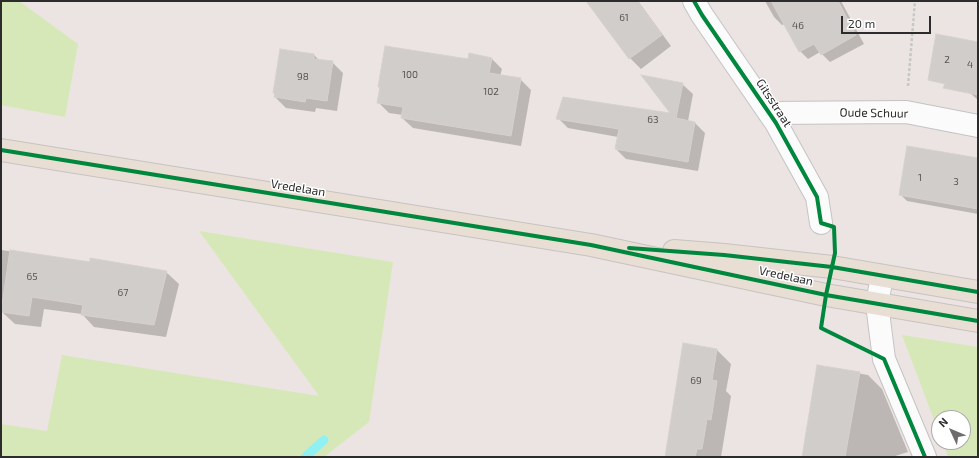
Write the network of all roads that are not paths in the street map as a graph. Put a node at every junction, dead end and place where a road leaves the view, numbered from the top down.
1 (694, 1) edge
2 (769, 113) junction
3 (978, 126) edge
4 (1, 150) edge
5 (821, 223) dead end
6 (591, 245) junction
7 (882, 276) junction
8 (978, 292) edge
9 (877, 304) junction
10 (978, 321) edge
11 (925, 457) edge

1 - 2 street, Gitsstraat
2 - 3 street, Oude Schuur
2 - 5 street, Gitsstraat
4 - 6 main road, Vredelaan
6 - 7 main road, Vredelaan
6 - 9 main road, Vredelaan
7 - 8 main road, Vredelaan
7 - 9 street
9 - 10 main road, Vredelaan
9 - 11 street

